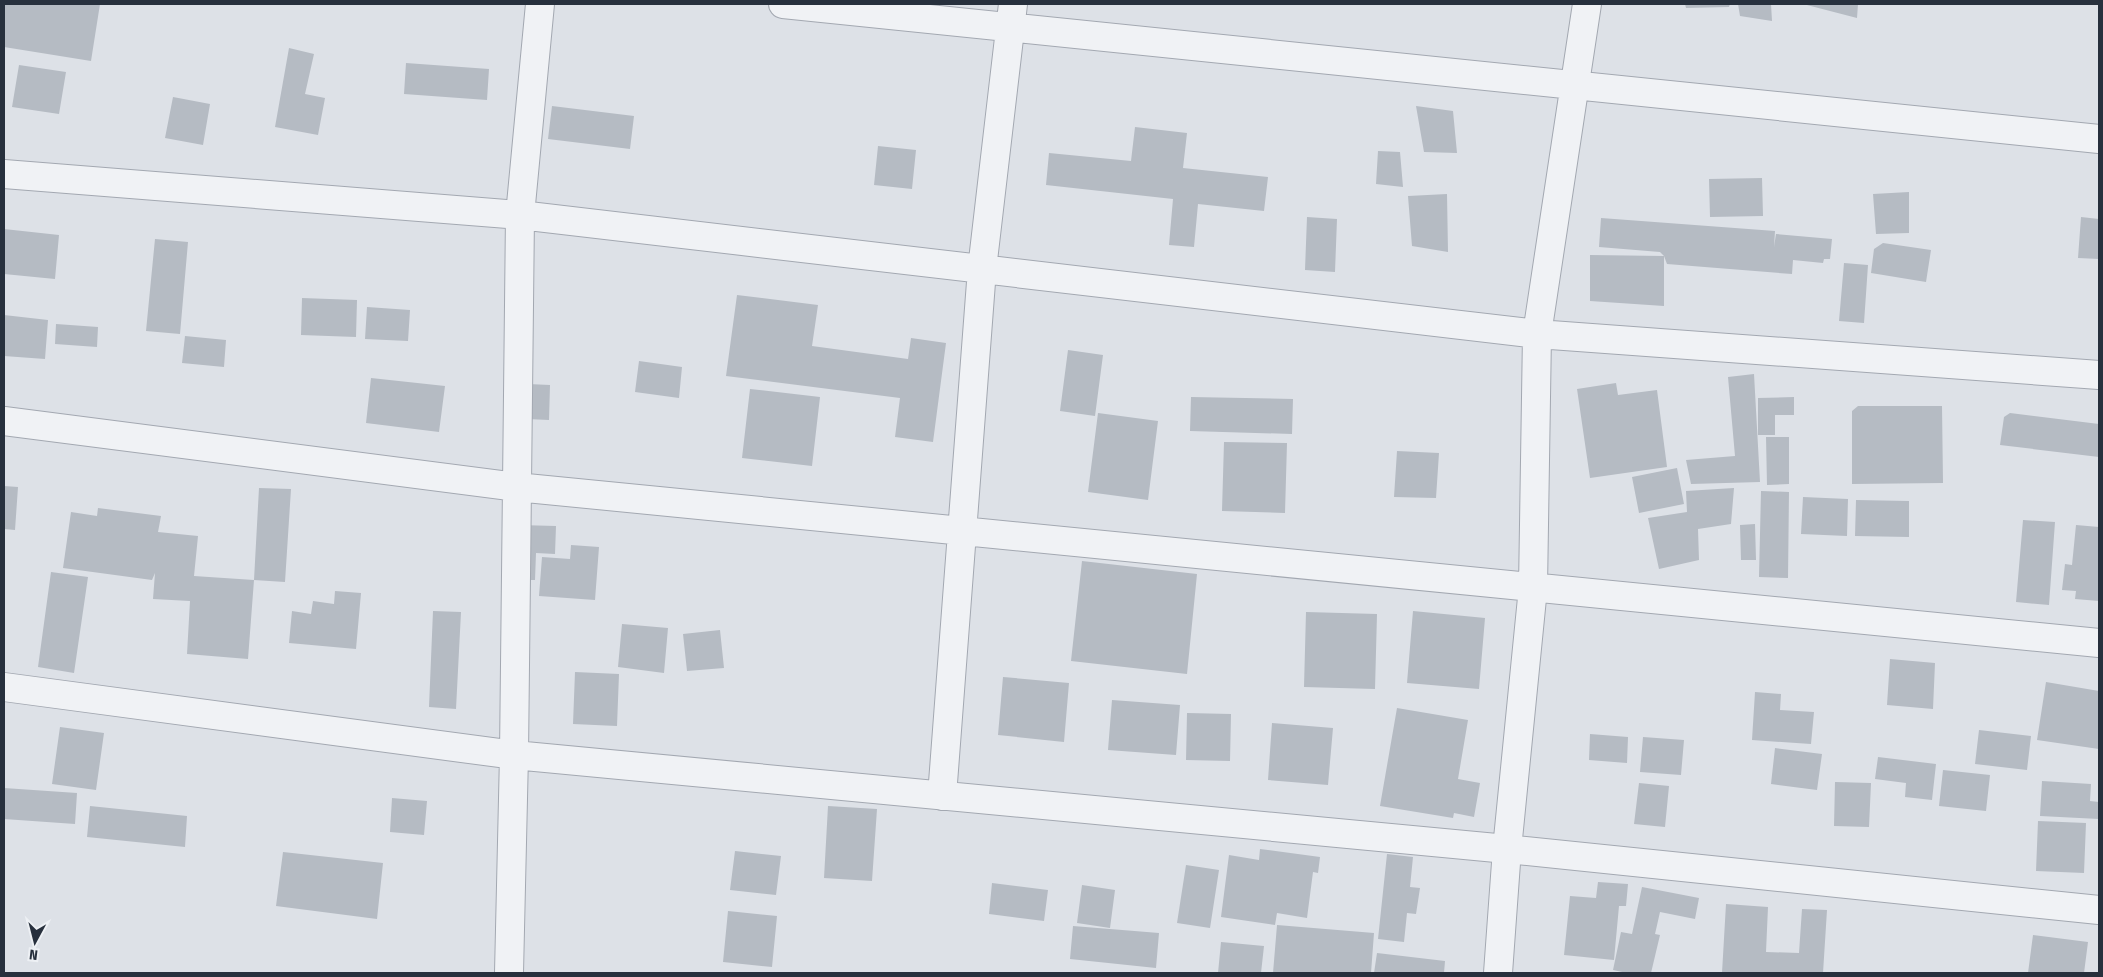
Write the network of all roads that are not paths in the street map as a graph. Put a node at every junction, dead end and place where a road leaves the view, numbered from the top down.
1 (540, 4) edge
2 (783, 4) edge
3 (1587, 4) edge
4 (1012, 15) edge
5 (1576, 84) junction
6 (2099, 138) edge
7 (4, 174) edge
8 (520, 215) junction
9 (982, 269) junction
10 (1538, 334) junction
11 (2099, 375) edge
12 (4, 421) edge
13 (516, 487) junction
14 (961, 530) junction
15 (1533, 588) junction
16 (2099, 643) edge
17 (4, 687) edge
18 (514, 755) junction
19 (942, 796) junction
20 (1507, 849) junction
21 (2099, 910) edge
22 (509, 973) edge
23 (1498, 973) edge

1 - 8 street
2 - 4 street
3 - 5 street
4 - 5 street
4 - 9 street
5 - 6 street
5 - 10 street
7 - 8 street
8 - 9 street
8 - 13 street
9 - 10 street
9 - 14 street
10 - 11 street
10 - 15 street
12 - 13 street
13 - 14 street
13 - 18 street
14 - 15 street
14 - 19 street
15 - 16 street
15 - 20 street
17 - 18 street
18 - 19 street
18 - 22 street
19 - 20 street
20 - 21 street
20 - 23 street

